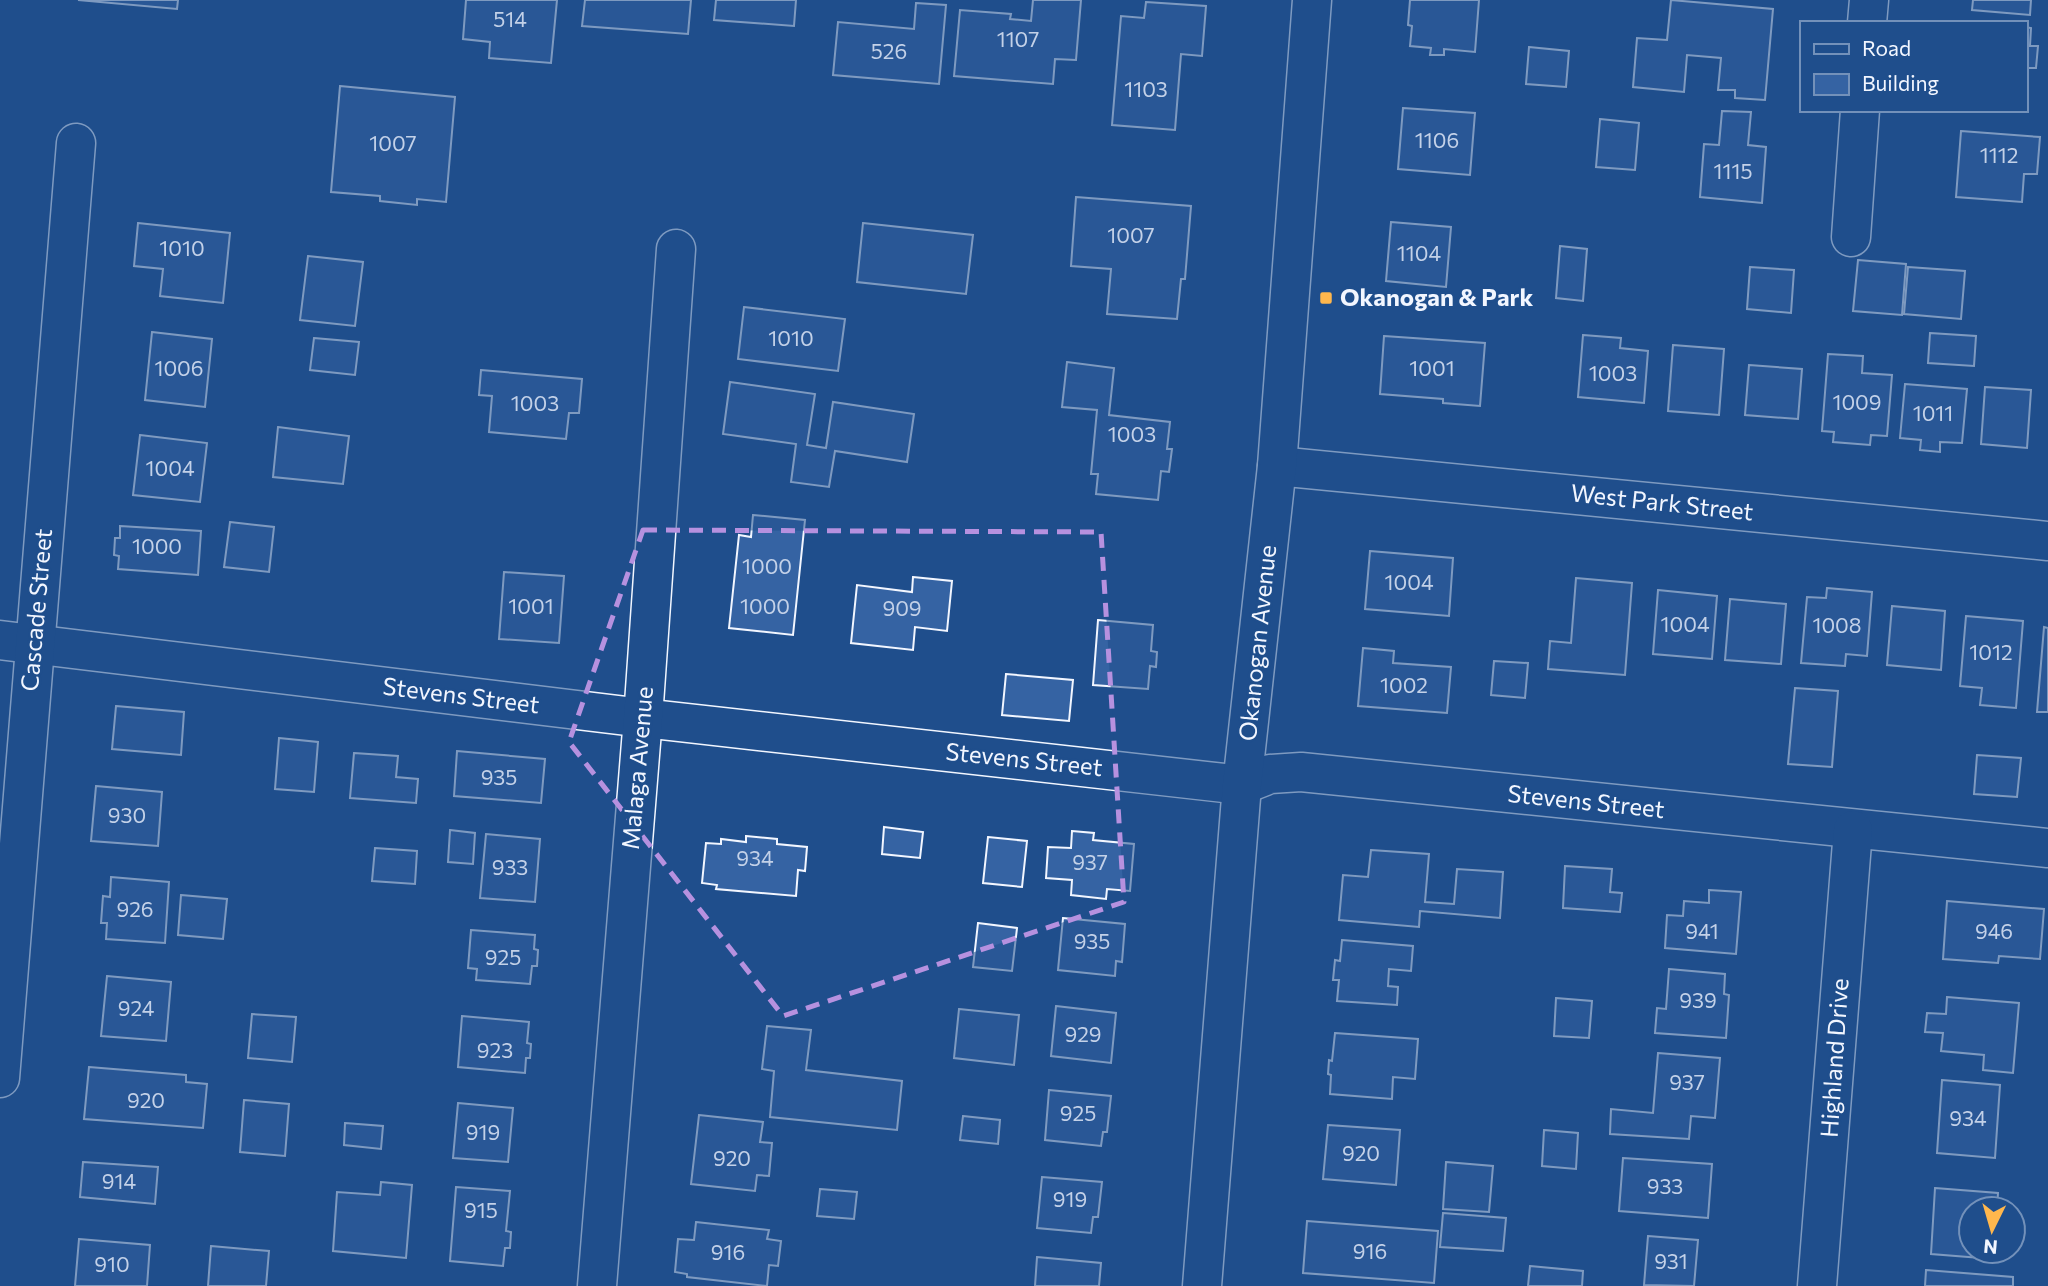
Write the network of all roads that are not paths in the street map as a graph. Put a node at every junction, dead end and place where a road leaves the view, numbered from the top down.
1 (1312, 0) edge
2 (1869, 0) edge
3 (1867, 21) edge
4 (1860, 112) edge
5 (76, 143) dead end
6 (1851, 237) dead end
7 (676, 249) dead end
8 (1277, 466) junction
9 (2048, 541) edge
10 (17, 642) edge
11 (643, 718) junction
12 (1242, 785) junction
13 (1853, 830) junction
14 (2048, 848) edge
15 (0, 1078) edge
16 (597, 1286) edge
17 (1202, 1286) edge
18 (1817, 1286) edge

1 - 8 street, Okanogan Avenue
2 - 3 street
4 - 6 street
5 - 10 street, Cascade Street
7 - 11 street, Malaga Avenue
8 - 9 street, West Park Street
8 - 12 street, Okanogan Avenue
10 - 11 street, Stevens Street
10 - 15 street, Cascade Street
11 - 12 street, Stevens Street
11 - 16 street, Malaga Avenue
12 - 13 street, Stevens Street
12 - 17 street, Okanogan Avenue
13 - 14 street, Stevens Street
13 - 18 street, Highland Drive

